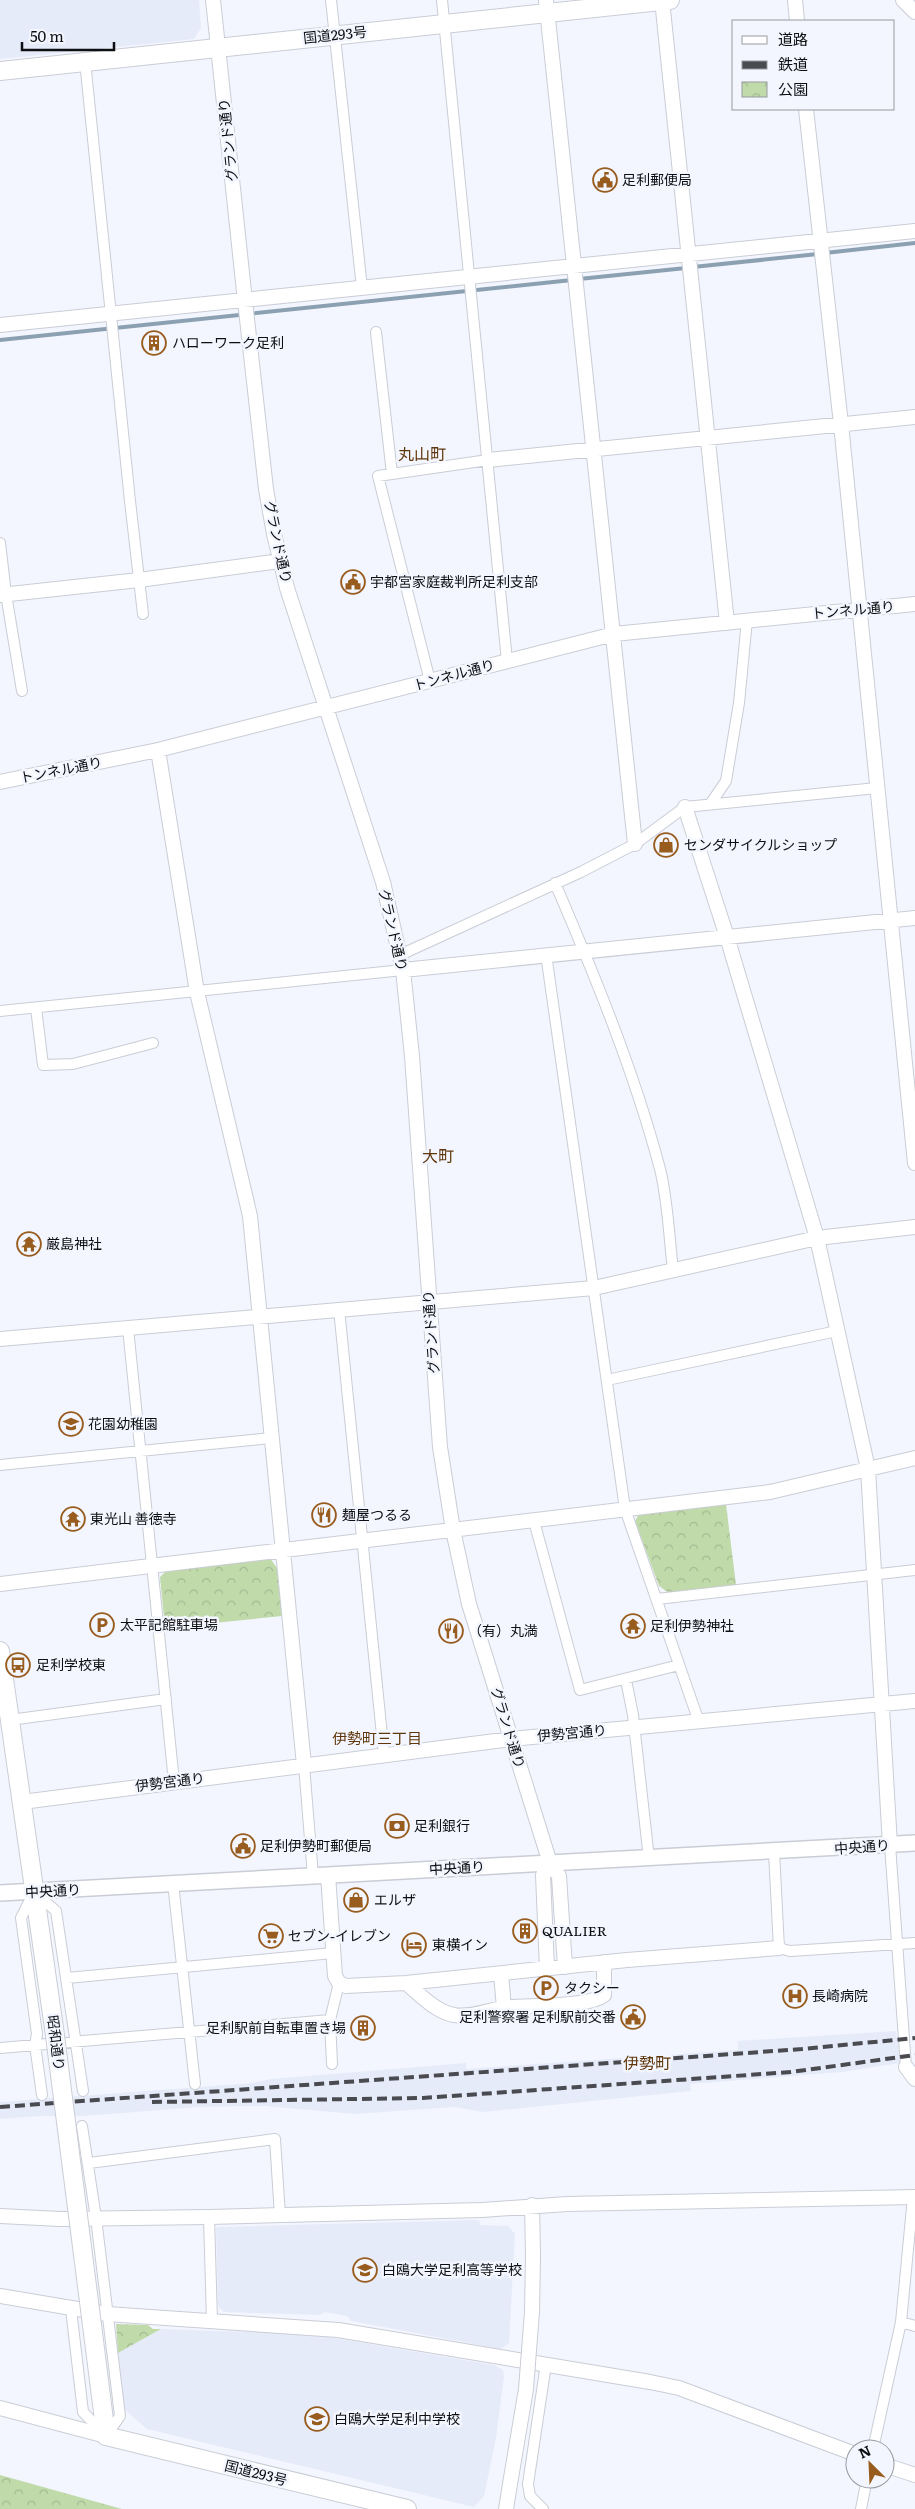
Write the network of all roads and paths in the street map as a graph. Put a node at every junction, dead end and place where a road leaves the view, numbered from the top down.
1 (213, 0) edge
2 (331, 0) edge
3 (442, 0) edge
4 (665, 0) edge
5 (794, 0) edge
6 (902, 0) edge
7 (547, 7) edge
8 (915, 12) edge
9 (797, 20) edge
10 (444, 23) junction
11 (335, 35) junction
12 (218, 47) junction
13 (85, 61) junction
14 (0, 71) edge
15 (806, 110) edge
16 (915, 231) edge
17 (820, 240) junction
18 (689, 253) junction
19 (574, 266) junction
20 (469, 276) junction
21 (362, 288) junction
22 (245, 300) junction
23 (111, 314) junction
24 (0, 325) edge
25 (376, 332) dead end
26 (915, 417) edge
27 (841, 424) junction
28 (708, 437) junction
29 (594, 449) junction
30 (488, 460) junction
31 (392, 474) junction
32 (0, 543) edge
33 (280, 561) junction
34 (138, 580) junction
35 (3, 594) edge
36 (915, 604) edge
37 (858, 609) junction
38 (144, 614) dead end
39 (747, 620) junction
40 (727, 623) junction
41 (614, 634) junction
42 (507, 661) junction
43 (430, 681) junction
44 (22, 690) dead end
45 (325, 708) junction
46 (158, 750) junction
47 (0, 782) edge
48 (877, 788) junction
49 (711, 803) junction
50 (685, 807) junction
51 (635, 844) junction
52 (555, 883) junction
53 (915, 918) edge
54 (890, 921) junction
55 (727, 937) junction
56 (584, 950) junction
57 (546, 954) junction
58 (400, 955) junction
59 (403, 970) junction
60 (197, 992) junction
61 (36, 1008) junction
62 (0, 1011) edge
63 (153, 1043) dead end
64 (913, 1130) edge
65 (915, 1163) edge
66 (915, 1227) edge
67 (818, 1238) junction
68 (674, 1270) junction
69 (594, 1288) junction
70 (428, 1302) junction
71 (339, 1309) junction
72 (260, 1317) junction
73 (128, 1328) junction
74 (837, 1331) junction
75 (0, 1339) edge
76 (607, 1380) junction
77 (271, 1438) junction
78 (142, 1452) junction
79 (915, 1458) edge
80 (0, 1465) edge
81 (868, 1469) junction
82 (625, 1509) junction
83 (534, 1521) junction
84 (453, 1530) junction
85 (363, 1542) junction
86 (284, 1551) junction
87 (152, 1565) junction
88 (915, 1570) edge
89 (874, 1574) junction
90 (0, 1584) edge
91 (657, 1599) junction
92 (0, 1651) edge
93 (679, 1665) junction
94 (626, 1680) junction
95 (2, 1691) edge
96 (166, 1699) junction
97 (915, 1701) edge
98 (881, 1704) junction
99 (10, 1720) junction
100 (699, 1722) junction
101 (634, 1728) junction
102 (511, 1739) junction
103 (384, 1755) junction
104 (304, 1765) junction
105 (174, 1782) junction
106 (22, 1802) junction
107 (915, 1843) edge
108 (890, 1845) junction
109 (774, 1852) junction
110 (649, 1859) junction
111 (550, 1863) junction
112 (321, 1875) junction
113 (173, 1883) junction
114 (34, 1892) junction
115 (0, 1893) edge
116 (915, 1943) edge
117 (897, 1944) junction
118 (779, 1948) junction
119 (333, 1953) junction
120 (604, 1962) junction
121 (184, 1967) junction
122 (565, 1967) junction
123 (547, 1969) junction
124 (501, 1974) junction
125 (67, 1978) junction
126 (339, 1983) junction
127 (406, 1983) junction
128 (504, 2008) junction
129 (330, 2020) junction
130 (191, 2032) junction
131 (75, 2042) junction
132 (35, 2045) junction
133 (0, 2048) edge
134 (332, 2064) dead end
135 (906, 2067) joint
136 (915, 2079) edge
137 (195, 2084) dead end
138 (84, 2092) dead end
139 (42, 2095) dead end
140 (82, 2126) dead end
141 (89, 2163) junction
142 (914, 2197) edge
143 (532, 2205) junction
144 (0, 2216) edge
145 (280, 2216) junction
146 (96, 2218) junction
147 (208, 2218) junction
148 (0, 2296) edge
149 (71, 2309) junction
150 (107, 2314) junction
151 (212, 2321) junction
152 (902, 2322) junction
153 (915, 2326) edge
154 (546, 2364) junction
155 (0, 2408) edge
156 (106, 2436) junction
157 (875, 2439) edge
158 (845, 2450) edge
159 (895, 2469) edge
160 (915, 2476) edge
161 (865, 2489) edge
162 (407, 2509) edge
163 (506, 2509) edge
164 (543, 2509) edge
165 (861, 2509) edge

1 - 12 street, グランド通り
2 - 11 street
3 - 10 street
4 - 7 highway, 国道293号
4 - 18 street
5 - 9 street
6 - 8 street
7 - 10 highway, 国道293号
7 - 19 street
10 - 11 highway, 国道293号
10 - 20 street
11 - 12 highway, 国道293号
11 - 21 street
12 - 13 highway, 国道293号
12 - 22 street, グランド通り
13 - 14 highway, 国道293号
13 - 23 street
15 - 17 street
16 - 17 street
17 - 18 street
17 - 27 street
18 - 19 street
18 - 28 street
19 - 20 street
19 - 29 street
20 - 21 street
20 - 30 street
21 - 22 street
22 - 23 street
22 - 33 street, グランド通り
23 - 24 street
23 - 34 street
25 - 31 street
26 - 27 street
27 - 28 street
27 - 37 street
28 - 29 street
28 - 40 street
29 - 30 street
29 - 41 street
30 - 31 street
30 - 42 street
31 - 43 street
32 - 35 street
33 - 34 street
33 - 45 street, グランド通り
34 - 35 street
34 - 38 street
35 - 44 street
36 - 37 street, トンネル通り
37 - 39 street, トンネル通り
37 - 48 street
39 - 40 street, トンネル通り
39 - 49 street
40 - 41 street, トンネル通り
41 - 42 street, トンネル通り
41 - 51 street
42 - 43 street, トンネル通り
43 - 45 street, トンネル通り
45 - 46 street, トンネル通り
45 - 58 street, グランド通り
46 - 47 street, トンネル通り
46 - 60 street
48 - 49 street
48 - 54 street
49 - 50 street
50 - 51 street
50 - 55 street
51 - 52 street
52 - 56 street
52 - 58 street
53 - 54 street
54 - 55 street
54 - 64 street
55 - 56 street
55 - 67 street
56 - 57 street
56 - 68 street
57 - 59 street
57 - 69 street
58 - 59 street, グランド通り
59 - 60 street
59 - 70 street, グランド通り
60 - 61 street
60 - 72 street
61 - 62 street
61 - 63 street
64 - 65 street
66 - 67 street
67 - 68 street
67 - 74 street
68 - 69 street
69 - 70 street
69 - 76 street
70 - 71 street
70 - 84 street, グランド通り
71 - 72 street
71 - 85 street
72 - 73 street
72 - 77 street
73 - 75 street
73 - 78 street
74 - 76 street
74 - 81 street
76 - 82 street
77 - 78 street
77 - 86 street
78 - 80 street
78 - 87 street
79 - 81 street
81 - 82 street
81 - 89 street
82 - 83 street
82 - 91 street
83 - 84 street
83 - 94 street
84 - 85 street
84 - 102 street, グランド通り
85 - 86 street
85 - 103 street
86 - 87 street
86 - 104 street
87 - 90 street
87 - 96 street
88 - 89 street
89 - 91 street
89 - 98 street
91 - 93 street
92 - 95 highway, 昭和通り
93 - 94 street
93 - 100 street
94 - 101 street
95 - 99 highway, 昭和通り
96 - 99 street
96 - 105 street
97 - 98 street, 伊勢宮通り
98 - 100 street, 伊勢宮通り
98 - 108 street
99 - 106 highway, 昭和通り
100 - 101 street, 伊勢宮通り
101 - 102 street, 伊勢宮通り
101 - 110 street
102 - 103 street, 伊勢宮通り
102 - 111 street, グランド通り
103 - 104 street, 伊勢宮通り
104 - 105 street, 伊勢宮通り
104 - 112 street
105 - 106 street, 伊勢宮通り
106 - 114 highway, 昭和通り
107 - 108 main road, 中央通り
108 - 109 main road, 中央通り
108 - 117 street
109 - 110 main road, 中央通り
109 - 118 street
110 - 111 main road, 中央通り
111 - 112 main road, 中央通り
111 - 122 street, グランド通り
111 - 123 street
112 - 113 main road, 中央通り
112 - 119 street
113 - 114 main road, 中央通り
113 - 121 street
114 - 115 main road, 中央通り
114 - 125 street
114 - 132 street
114 - 156 highway, 昭和通り, bridge
116 - 117 street
117 - 118 street
117 - 135 street
118 - 120 street
119 - 121 street
119 - 126 street
120 - 122 street
120 - 128 street
121 - 125 street
121 - 130 street
122 - 123 street
123 - 124 street
124 - 127 street
124 - 128 street
125 - 131 street
126 - 127 street
126 - 129 street
127 - 128 street
129 - 130 street
129 - 134 street
130 - 131 street
130 - 137 street
131 - 132 street
131 - 138 street
132 - 133 street
132 - 139 street
135 - 136 street
140 - 141 street
141 - 145 street
141 - 146 street
142 - 143 street
142 - 152 street
143 - 145 street
143 - 163 street, bridge
144 - 146 street
145 - 147 street
146 - 147 street
146 - 150 street
147 - 151 street
148 - 149 street
149 - 150 street
149 - 156 street
150 - 151 street
150 - 156 street
151 - 154 street
152 - 153 street
152 - 157 street
154 - 158 street
154 - 164 street
155 - 156 street
156 - 162 highway, 国道293号
159 - 160 street
161 - 165 street

